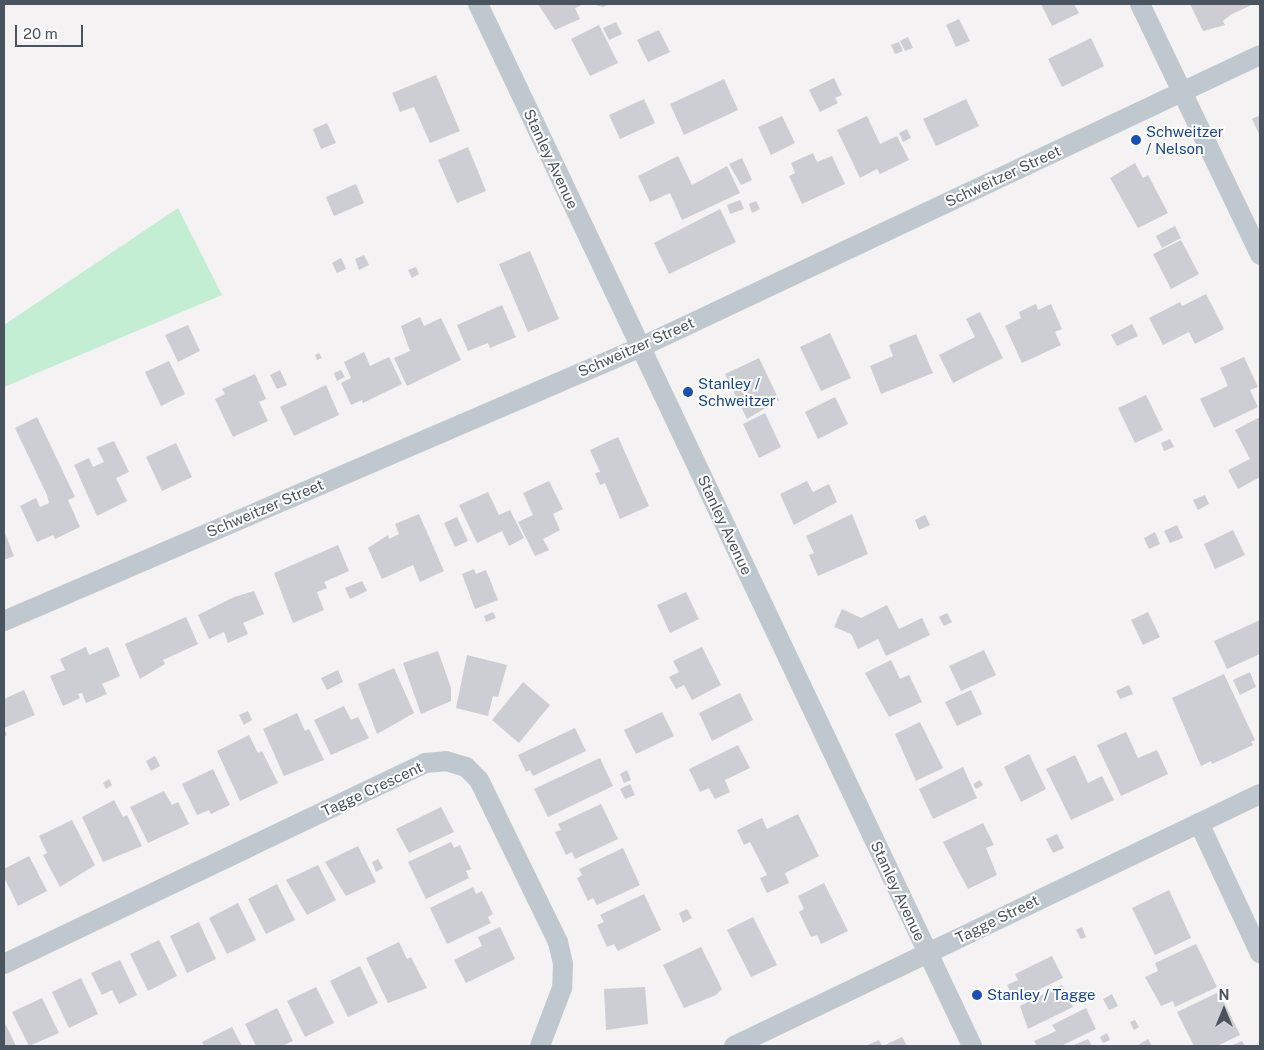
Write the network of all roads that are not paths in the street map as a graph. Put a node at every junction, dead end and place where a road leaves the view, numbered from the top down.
1 (478, 4) edge
2 (1140, 4) edge
3 (1260, 55) edge
4 (1182, 92) junction
5 (1260, 255) edge
6 (640, 347) junction
7 (4, 621) edge
8 (1260, 794) edge
9 (1199, 823) junction
10 (926, 953) junction
11 (1260, 953) edge
12 (4, 964) edge
13 (540, 1046) edge
14 (734, 1046) edge
15 (972, 1046) edge

1 - 6 street, Stanley Avenue
2 - 4 street
3 - 4 street, Schweitzer Street
4 - 5 street
4 - 6 street, Schweitzer Street
6 - 7 street, Schweitzer Street
6 - 10 street, Stanley Avenue
8 - 9 street, Tagge Street
9 - 10 street, Tagge Street
9 - 11 street
10 - 14 street, Tagge Street
10 - 15 street, Stanley Avenue
12 - 13 street, Tagge Crescent

